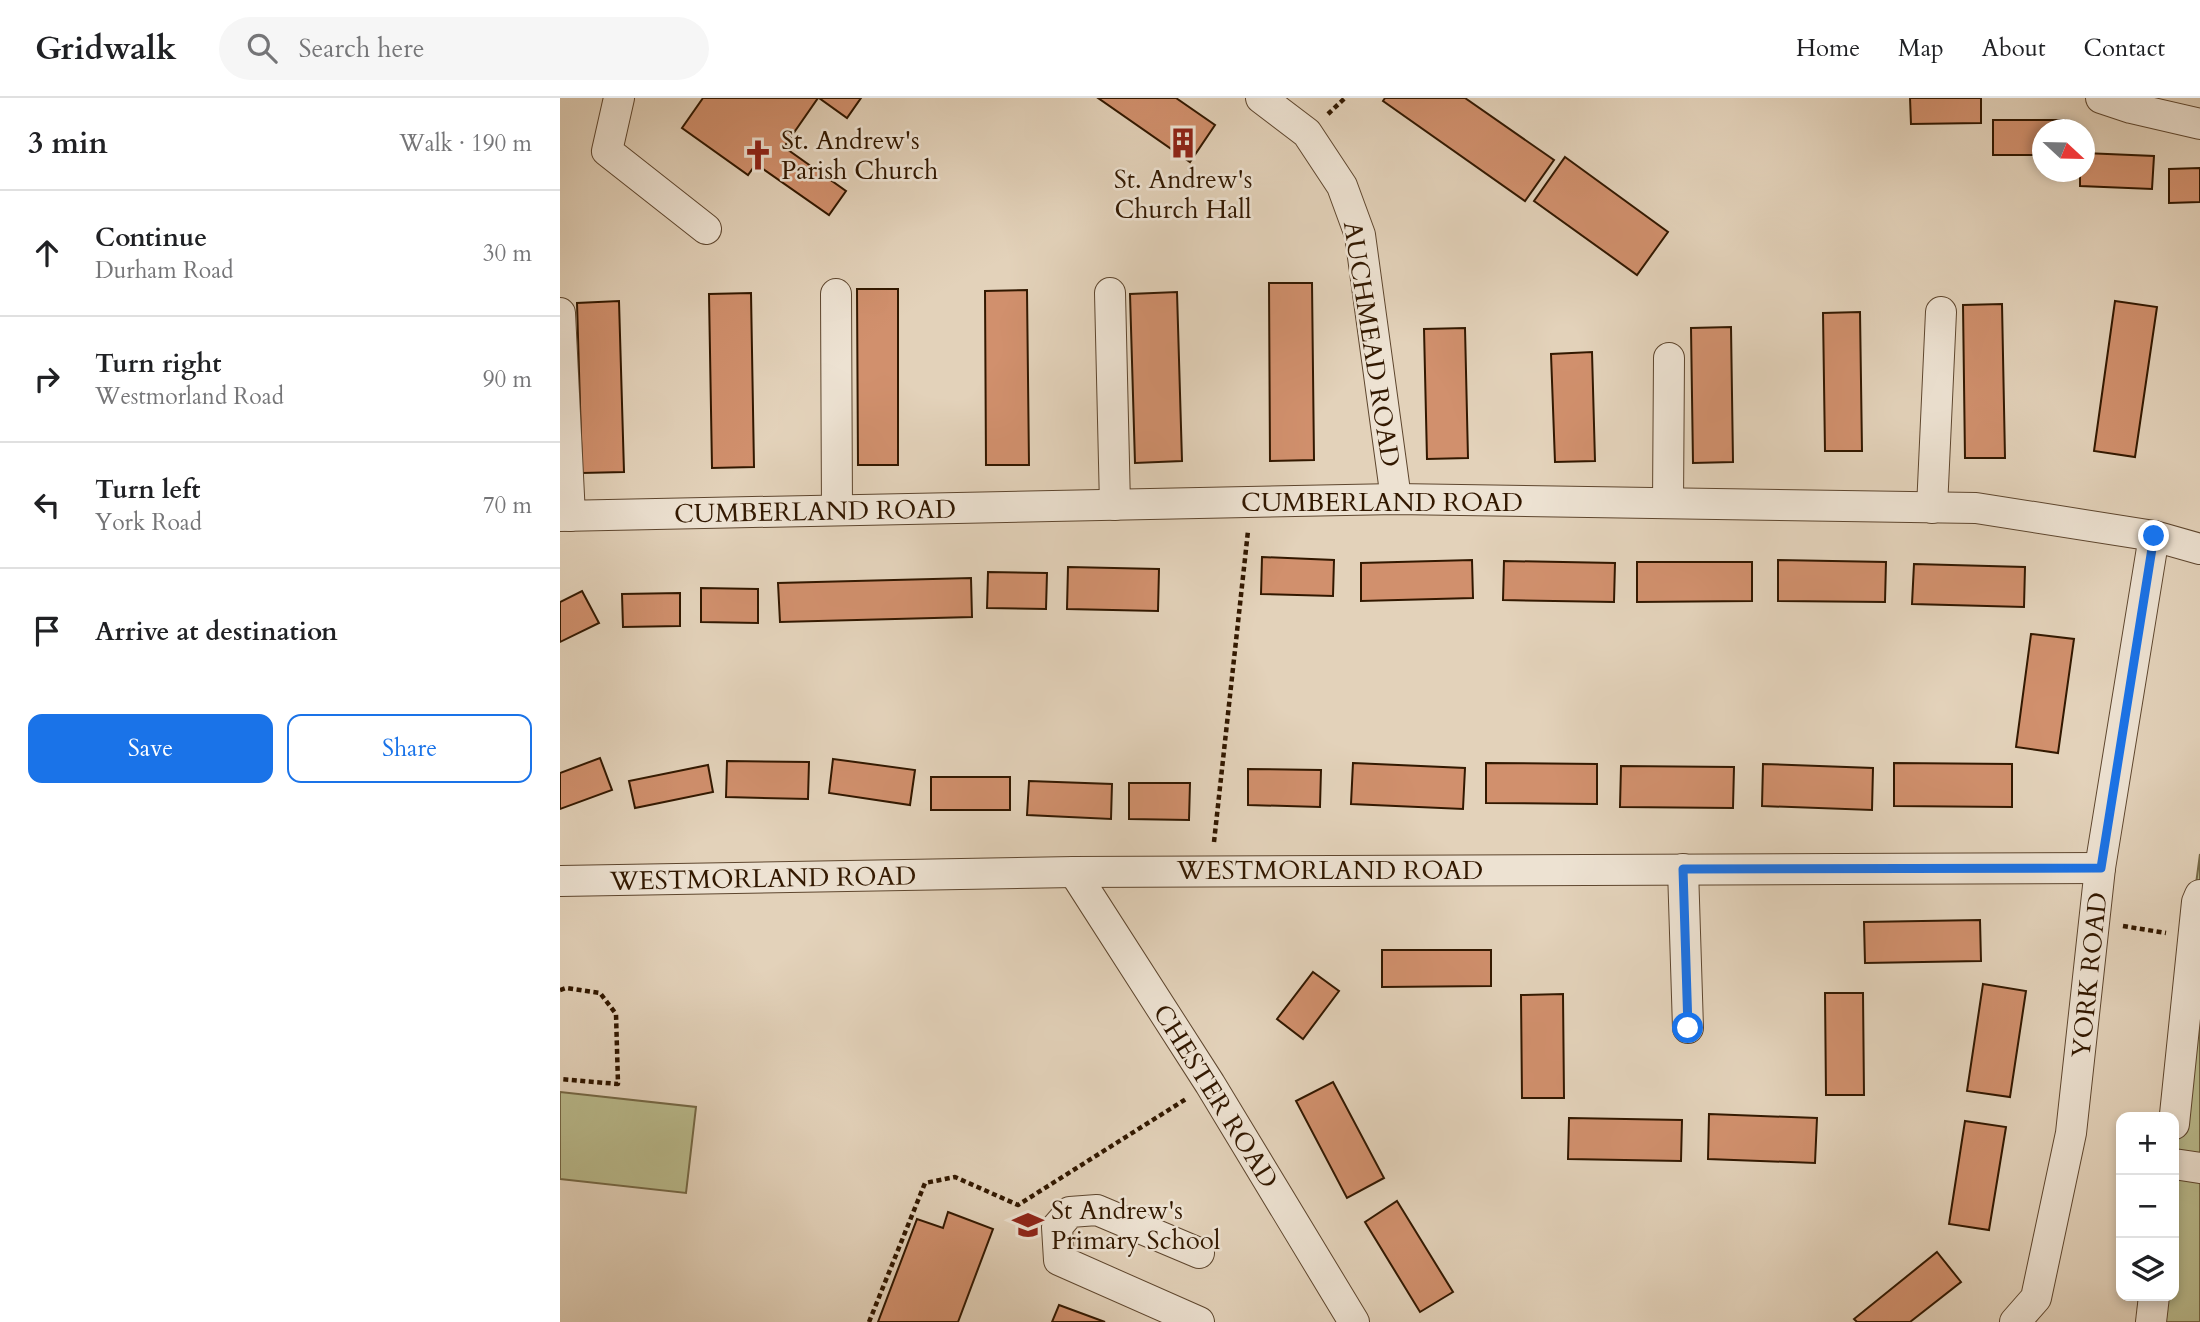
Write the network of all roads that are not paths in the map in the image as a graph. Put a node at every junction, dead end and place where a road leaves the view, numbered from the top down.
1 (619, 98) edge
2 (1261, 98) edge
3 (2101, 98) edge
4 (2200, 124) edge
5 (706, 229) dead end
6 (1110, 293) dead end
7 (836, 294) dead end
8 (1941, 312) dead end
9 (560, 313) edge
10 (1669, 358) dead end
11 (1396, 499) junction
12 (1668, 503) junction
13 (1115, 505) junction
14 (1932, 508) junction
15 (837, 510) junction
16 (565, 516) edge
17 (2154, 536) junction
18 (2200, 550) edge
19 (2101, 868) junction
20 (1683, 869) junction
21 (1074, 872) junction
22 (560, 881) edge
23 (2200, 895) edge
24 (1688, 1028) dead end
25 (2175, 1112) edge
26 (2179, 1165) edge
27 (2200, 1168) edge
28 (1199, 1253) dead end
29 (2153, 1301) edge
30 (1196, 1321) edge
31 (1354, 1322) edge
32 (2015, 1322) edge
33 (2151, 1322) edge

1 - 5 street
2 - 11 street, AUCHMEAD ROAD
3 - 4 street
6 - 13 street
7 - 15 street
8 - 14 street
9 - 16 street
10 - 12 street
11 - 12 street, CUMBERLAND ROAD
11 - 13 street, CUMBERLAND ROAD
12 - 14 street, CUMBERLAND ROAD
13 - 15 street, CUMBERLAND ROAD
14 - 17 street, CUMBERLAND ROAD
15 - 16 street, CUMBERLAND ROAD
17 - 18 street, CUMBERLAND ROAD
17 - 19 street, YORK ROAD
19 - 20 street, WESTMORLAND ROAD
19 - 32 street, YORK ROAD
20 - 21 street, WESTMORLAND ROAD
20 - 24 street
21 - 22 street, WESTMORLAND ROAD
21 - 31 street, CHESTER ROAD
23 - 25 street
26 - 27 street
28 - 30 street
29 - 33 street

